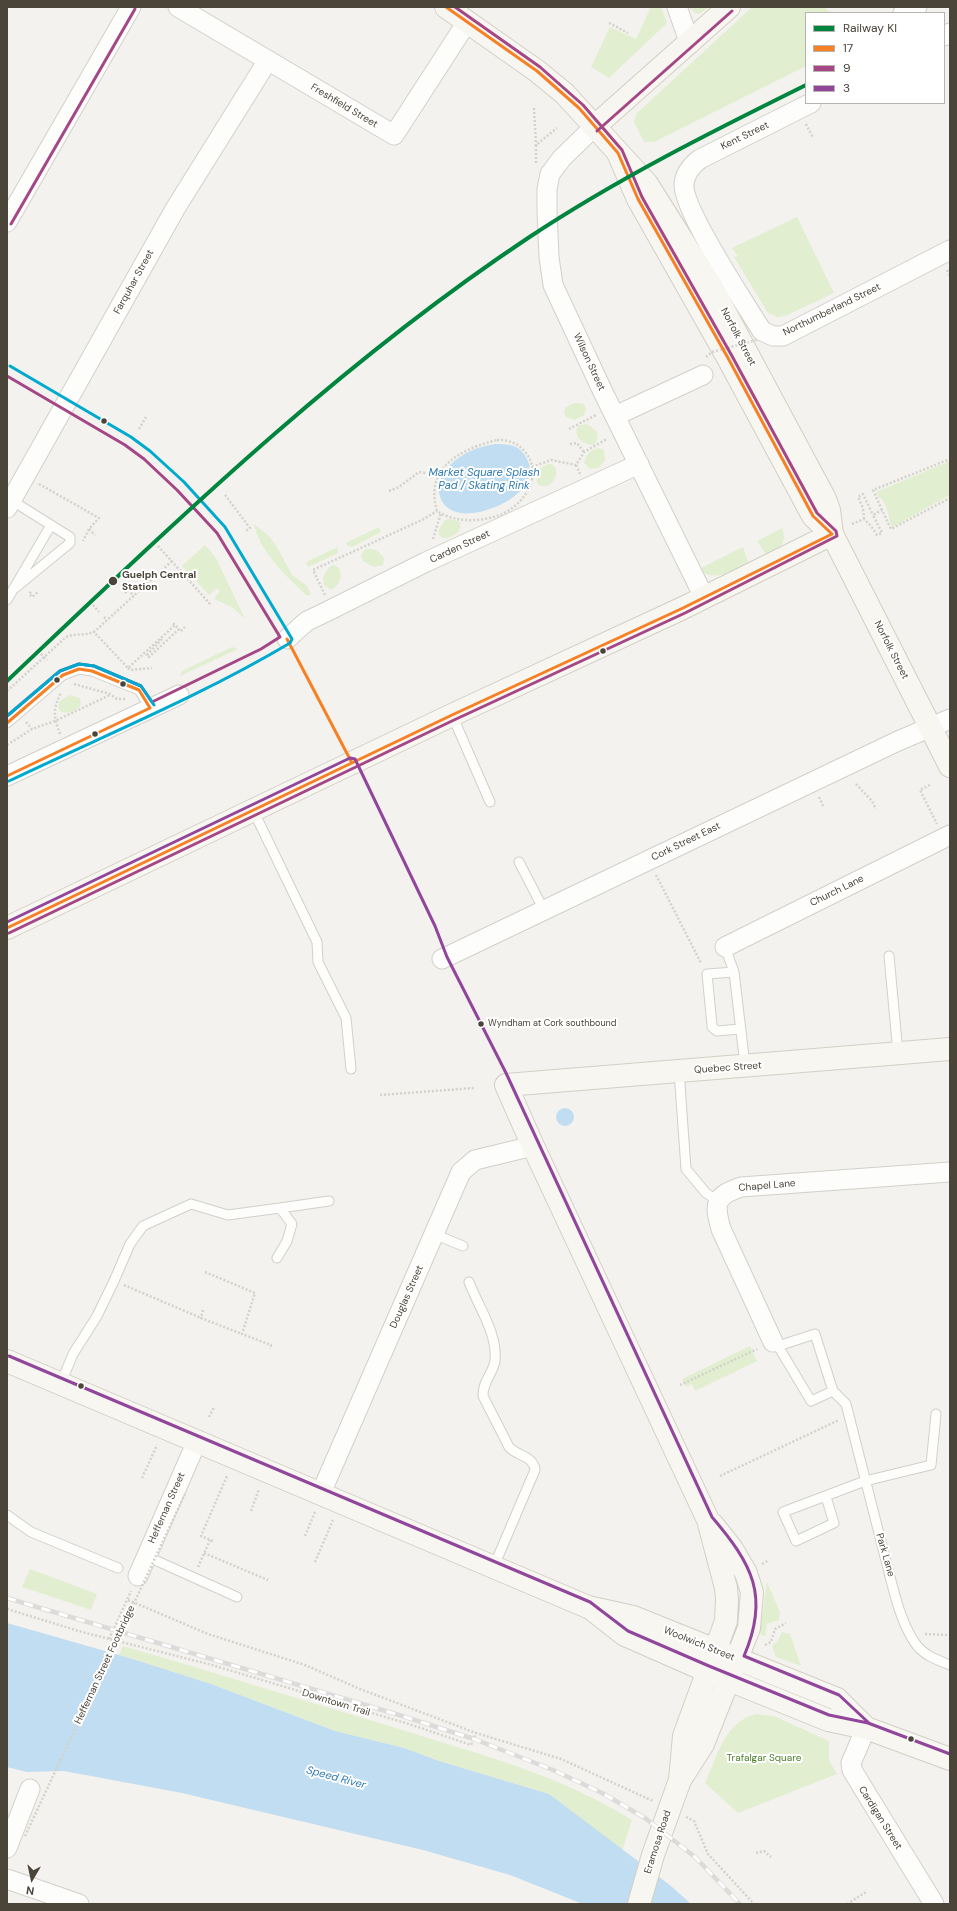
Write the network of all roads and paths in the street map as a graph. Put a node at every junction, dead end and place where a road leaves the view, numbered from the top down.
1 (131, 7) edge
2 (178, 7) edge
3 (446, 7) edge
4 (677, 7) edge
5 (729, 7) edge
6 (917, 7) edge
7 (905, 12) edge
8 (467, 22) junction
9 (609, 24) dead end
10 (628, 33) dead end
11 (690, 44) junction
12 (268, 60) junction
13 (534, 108) dead end
14 (807, 110) edge
15 (594, 126) junction
16 (814, 138) dead end
17 (536, 145) dead end
18 (7, 222) edge
19 (950, 250) edge
20 (759, 335) junction
21 (705, 366) joint
22 (606, 410) junction
23 (146, 417) dead end
24 (139, 429) dead end
25 (569, 429) dead end
26 (613, 436) dead end
27 (570, 444) dead end
28 (584, 452) junction
29 (950, 459) edge
30 (639, 464) junction
31 (532, 467) junction
32 (439, 475) junction
33 (389, 491) dead end
34 (225, 495) dead end
35 (950, 498) edge
36 (9, 504) edge
37 (882, 510) junction
38 (437, 511) junction
39 (874, 515) junction
40 (864, 519) junction
41 (852, 524) dead end
42 (51, 525) junction
43 (89, 529) dead end
44 (246, 531) dead end
45 (832, 534) junction
46 (95, 535) dead end
47 (158, 546) dead end
48 (172, 561) junction
49 (150, 581) junction
50 (153, 584) dead end
51 (15, 588) junction
52 (125, 593) dead end
53 (134, 596) junction
54 (326, 597) dead end
55 (704, 597) junction
56 (7, 600) edge
57 (127, 602) junction
58 (93, 605) dead end
59 (129, 605) dead end
60 (211, 605) dead end
61 (99, 612) dead end
62 (104, 617) dead end
63 (107, 620) junction
64 (172, 622) dead end
65 (175, 625) junction
66 (185, 627) dead end
67 (180, 631) dead end
68 (94, 632) junction
69 (287, 639) dead end
70 (41, 654) dead end
71 (44, 657) junction
72 (47, 660) dead end
73 (128, 668) junction
74 (152, 668) dead end
75 (67, 683) dead end
76 (64, 688) dead end
77 (7, 691) edge
78 (110, 694) junction
79 (178, 695) dead end
80 (127, 699) dead end
81 (150, 708) junction
82 (452, 715) junction
83 (22, 720) dead end
84 (55, 721) junction
85 (7, 723) edge
86 (940, 723) edge
87 (32, 729) junction
88 (60, 734) dead end
89 (7, 745) edge
90 (950, 766) edge
91 (7, 776) edge
92 (856, 784) dead end
93 (930, 785) dead end
94 (490, 802) dead end
95 (876, 809) dead end
96 (254, 810) junction
97 (934, 818) dead end
98 (950, 835) edge
99 (648, 860) junction
100 (519, 862) dead end
101 (544, 910) junction
102 (7, 928) edge
103 (725, 947) joint
104 (889, 956) dead end
105 (442, 959) dead end
106 (734, 972) junction
107 (707, 974) junction
108 (740, 1029) junction
109 (950, 1049) edge
110 (898, 1053) junction
111 (950, 1053) edge
112 (745, 1067) junction
113 (351, 1069) dead end
114 (679, 1071) junction
115 (474, 1088) dead end
116 (380, 1096) dead end
117 (533, 1146) junction
118 (950, 1172) edge
119 (329, 1201) dead end
120 (718, 1201) junction
121 (280, 1208) junction
122 (434, 1234) junction
123 (463, 1246) dead end
124 (277, 1258) dead end
125 (205, 1272) dead end
126 (114, 1281) junction
127 (469, 1282) dead end
128 (203, 1310) dead end
129 (200, 1318) junction
130 (242, 1334) junction
131 (776, 1344) junction
132 (270, 1349) dead end
133 (7, 1361) edge
134 (61, 1383) junction
135 (680, 1385) dead end
136 (833, 1391) junction
137 (214, 1407) dead end
138 (936, 1414) dead end
139 (209, 1417) dead end
140 (850, 1419) junction
141 (197, 1441) junction
142 (157, 1445) dead end
143 (227, 1476) dead end
144 (720, 1476) dead end
145 (142, 1478) dead end
146 (865, 1481) junction
147 (259, 1489) dead end
148 (185, 1494) dead end
149 (826, 1497) junction
150 (318, 1503) junction
151 (251, 1511) dead end
152 (7, 1515) edge
153 (333, 1520) dead end
154 (708, 1520) junction
155 (305, 1536) dead end
156 (204, 1553) junction
157 (146, 1556) junction
158 (769, 1560) dead end
159 (201, 1561) dead end
160 (315, 1562) dead end
161 (762, 1564) dead end
162 (494, 1566) junction
163 (118, 1568) dead end
164 (138, 1576) joint
165 (268, 1580) dead end
166 (237, 1597) dead end
167 (128, 1600) junction
168 (588, 1607) junction
169 (7, 1609) edge
170 (786, 1623) dead end
171 (921, 1633) dead end
172 (950, 1635) edge
173 (109, 1639) junction
174 (765, 1646) dead end
175 (715, 1650) junction
176 (737, 1659) junction
177 (950, 1665) edge
178 (706, 1671) junction
179 (729, 1680) junction
180 (866, 1728) junction
181 (476, 1733) junction
182 (950, 1759) edge
183 (680, 1780) junction
184 (30, 1789) dead end
185 (651, 1799) dead end
186 (687, 1818) dead end
187 (25, 1836) dead end
188 (7, 1848) edge
189 (756, 1853) dead end
190 (770, 1857) dead end
191 (7, 1879) edge
192 (866, 1892) dead end
193 (79, 1904) edge
194 (638, 1904) edge
195 (754, 1904) edge
196 (847, 1904) edge
197 (934, 1904) edge

1 - 18 street
2 - 12 street, Freshfield Street
3 - 8 main road, Norfolk Street
4 - 11 street
5 - 11 main road
6 - 7 street
8 - 12 street, Freshfield Street
8 - 15 main road, Norfolk Street
9 - 10 path
11 - 15 main road
12 - 36 street, Farquhar Street
13 - 17 path
14 - 16 path
14 - 20 street, Kent Street
15 - 22 street, Wilson Street
15 - 45 main road, Norfolk Street
19 - 20 street, Northumberland Street
20 - 21 path, bridge
21 - 22 street
22 - 25 path
22 - 30 street, Wilson Street
23 - 24 path
26 - 28 path
27 - 28 path
28 - 31 path
29 - 37 path
30 - 55 street, Wilson Street
30 - 69 street, Carden Street
31 - 32 path
31 - 38 path
32 - 33 path
32 - 38 path
34 - 44 path
35 - 37 path
36 - 42 lane
37 - 39 path
38 - 54 path
39 - 40 path
39 - 40 path
40 - 41 path
42 - 51 lane
42 - 51 lane
43 - 46 path
45 - 55 main road
45 - 86 main road, Norfolk Street
47 - 48 path
48 - 49 path
48 - 60 path
49 - 50 path
49 - 53 path
51 - 56 lane
52 - 53 path
53 - 57 path
55 - 82 main road
57 - 59 path
57 - 63 path
58 - 61 path
62 - 63 path
63 - 68 path
64 - 65 path
65 - 65 path
65 - 73 path
66 - 67 path
68 - 71 path
68 - 73 path
70 - 71 path
71 - 72 path
71 - 77 path
73 - 74 path
75 - 78 path
76 - 84 path
78 - 80 path
78 - 84 path
79 - 81 street
81 - 85 lane
81 - 91 street
82 - 94 lane
82 - 96 main road
83 - 87 path
84 - 87 path
84 - 88 path
86 - 90 main road, Norfolk Street
86 - 99 street, Cork Street East
87 - 89 path
92 - 95 path
93 - 97 path
96 - 102 main road
96 - 113 lane
98 - 103 street, Church Lane
99 - 101 street, Cork Street East
99 - 107 path
100 - 101 lane
101 - 105 street, Cork Street East
103 - 106 lane
104 - 110 lane
106 - 107 lane
106 - 108 lane
107 - 108 lane
108 - 112 lane
109 - 110 main road, Quebec Street
109 - 111 main road
110 - 112 main road, Quebec Street
112 - 114 main road, Quebec Street
114 - 117 main road, Quebec Street
114 - 120 lane
115 - 116 path
117 - 122 street, Douglas Street
117 - 154 main road
118 - 120 street, Chapel Lane
119 - 121 lane
120 - 131 street
121 - 124 lane
121 - 126 lane
122 - 123 lane
122 - 150 street, Douglas Street
125 - 130 path
126 - 129 path
126 - 134 lane
127 - 162 lane
128 - 129 path
129 - 130 path
130 - 132 path
131 - 135 path
131 - 136 lane
131 - 136 lane
133 - 134 main road, Woolwich Street
134 - 141 main road, Woolwich Street
136 - 140 lane, Park Lane
137 - 139 path
138 - 146 lane
140 - 144 path
140 - 146 lane, Park Lane
141 - 150 main road, Woolwich Street
141 - 157 street, Heffernan Street
142 - 145 path
143 - 156 path
146 - 149 lane
146 - 177 lane, Park Lane
147 - 151 path
148 - 187 path, Heffernan Street Footbridge, bridge
149 - 149 lane
150 - 155 path
150 - 162 main road, Woolwich Street
152 - 163 lane
153 - 160 path
154 - 175 main road, Eramosa Road
154 - 176 main road, Eramosa Road
156 - 159 path
156 - 165 path
157 - 164 street, Heffernan Street
157 - 166 lane
158 - 161 path
162 - 168 main road, Woolwich Street
164 - 167 path
167 - 173 path
167 - 181 path
168 - 175 main road, Woolwich Street
168 - 178 main road, Woolwich Street
169 - 173 path, Downtown Trail
170 - 174 path
171 - 172 path
173 - 181 path, Downtown Trail
175 - 176 main road, Woolwich Street
175 - 178 main road, Eramosa Road
176 - 179 main road, Eramosa Road
176 - 180 main road, Woolwich Street
178 - 179 main road, Woolwich Street
178 - 183 main road, Eramosa Road
179 - 180 main road, Woolwich Street
179 - 183 main road, Eramosa Road
180 - 182 main road, Woolwich Street
180 - 197 street, Cardigan Street
181 - 185 path
183 - 194 main road, Eramosa Road
184 - 188 street
186 - 195 path
189 - 190 path
191 - 193 street
192 - 196 path

